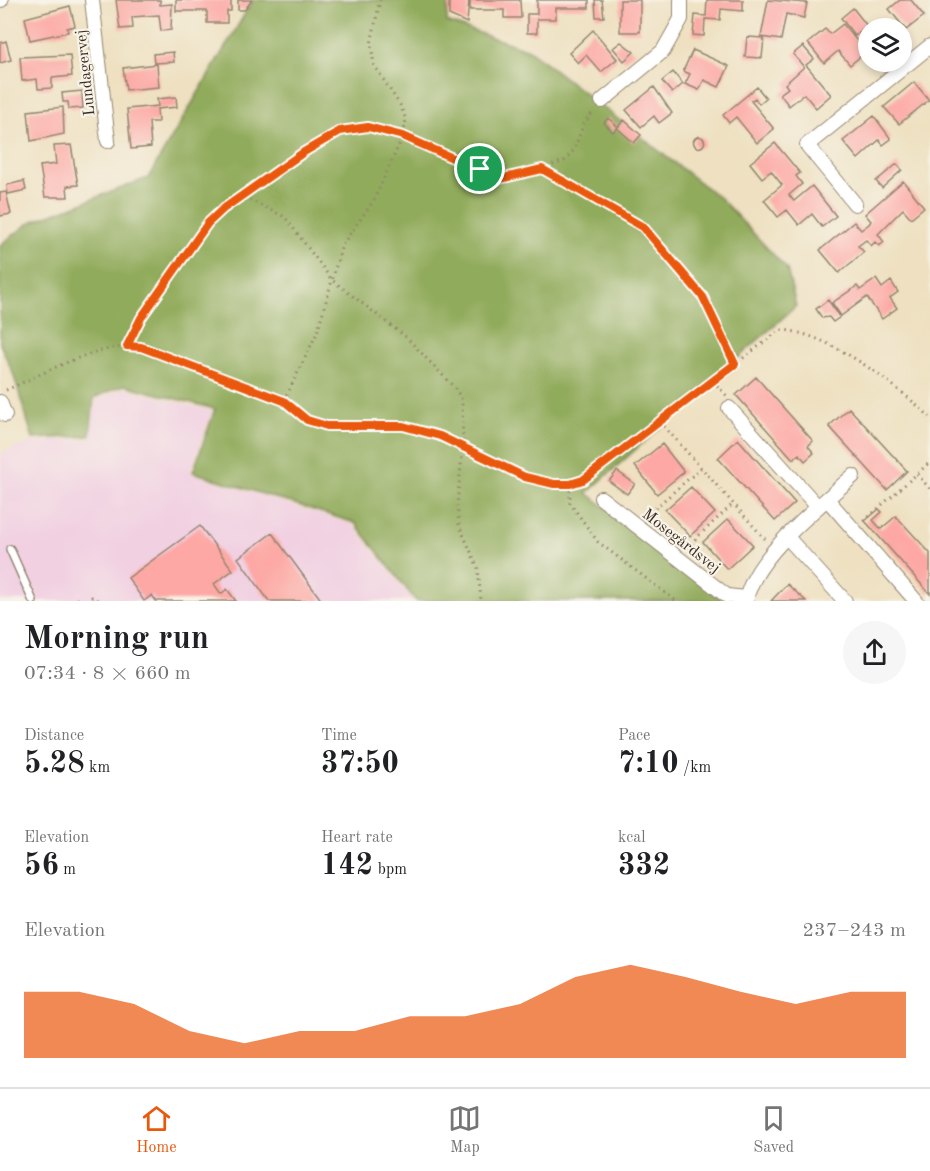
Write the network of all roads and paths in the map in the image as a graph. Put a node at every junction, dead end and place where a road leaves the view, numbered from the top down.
1 (92, 0) edge
2 (380, 0) edge
3 (681, 0) edge
4 (928, 53) edge
5 (602, 101) joint
6 (403, 136) junction
7 (108, 141) dead end
8 (542, 169) junction
9 (243, 197) junction
10 (855, 204) dead end
11 (332, 280) junction
12 (127, 346) junction
13 (735, 364) junction
14 (0, 392) edge
15 (284, 401) junction
16 (0, 402) edge
17 (729, 408) dead end
18 (5, 415) dead end
19 (930, 417) edge
20 (660, 422) junction
21 (463, 447) junction
22 (930, 462) edge
23 (701, 468) junction
24 (916, 474) junction
25 (853, 476) dead end
26 (570, 484) junction
27 (930, 489) edge
28 (601, 498) dead end
29 (823, 503) junction
30 (733, 504) junction
31 (638, 527) junction
32 (854, 530) junction
33 (787, 537) junction
34 (10, 549) dead end
35 (775, 550) junction
36 (681, 560) junction
37 (76, 599) dead end
38 (746, 600) edge
39 (33, 601) edge
40 (85, 601) edge
41 (99, 601) edge
42 (482, 601) edge
43 (676, 601) edge
44 (846, 601) edge
45 (916, 601) edge

1 - 7 street, Lundagervej
2 - 6 path
3 - 5 street
4 - 10 street
5 - 8 path
6 - 8 path
6 - 9 path
6 - 11 path
8 - 13 path
9 - 11 path
9 - 12 path
11 - 15 path
11 - 21 path
12 - 14 path
12 - 15 path
13 - 19 path
13 - 20 path
15 - 21 path
16 - 18 street
17 - 29 street
20 - 23 path
20 - 26 path
21 - 26 path
21 - 42 path
22 - 24 path
23 - 30 path
23 - 31 path
24 - 27 path
24 - 32 path
25 - 29 street, Mosegårdsvej
26 - 43 path
28 - 31 street, Mosegårdsvej
29 - 32 street
29 - 33 street, Mosegårdsvej
30 - 35 path
30 - 36 path
31 - 36 street, Mosegårdsvej
32 - 45 street
33 - 35 street, Mosegårdsvej
33 - 44 street
34 - 39 lane
35 - 38 street, Mosegårdsvej
36 - 38 street, Mosegårdsvej
37 - 40 path
40 - 41 path

